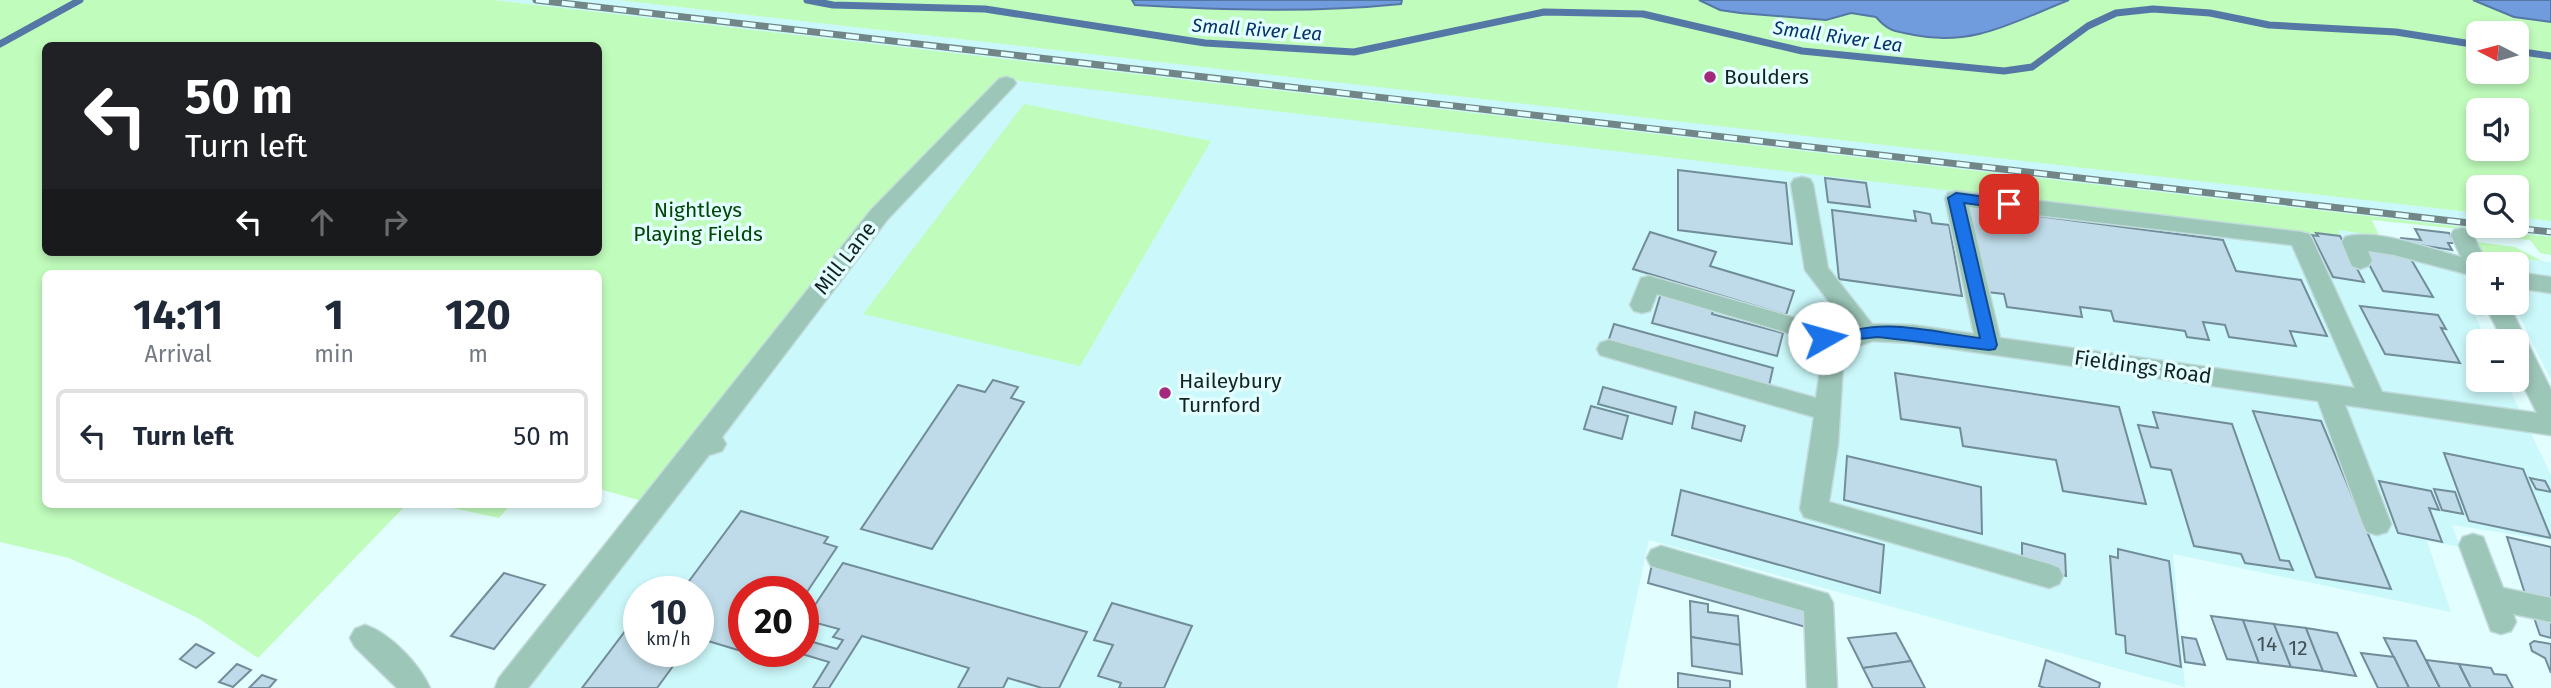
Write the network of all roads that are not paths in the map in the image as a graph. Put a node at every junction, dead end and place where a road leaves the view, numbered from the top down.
1 (1006, 83) dead end
2 (1802, 184) dead end
3 (2462, 235) dead end
4 (2470, 252) edge
5 (2360, 261) dead end
6 (2466, 265) edge
7 (2529, 282) edge
8 (2551, 285) edge
9 (1642, 305) dead end
10 (1867, 332) junction
11 (1836, 345) junction
12 (1989, 345) junction
13 (1609, 349) dead end
14 (2540, 370) edge
15 (2328, 394) junction
16 (2374, 401) junction
17 (1828, 411) junction
18 (2551, 415) edge
19 (2551, 425) edge
20 (2377, 524) dead end
21 (2473, 545) dead end
22 (1661, 558) dead end
23 (2049, 576) dead end
24 (2551, 610) edge
25 (365, 638) dead end
26 (415, 688) edge
27 (510, 688) edge
28 (1822, 688) edge

1 - 27 street, Mill Lane
2 - 10 street
3 - 4 street
5 - 6 street
7 - 8 street
9 - 11 street
10 - 11 street, Fieldings Road
10 - 12 street, Fieldings Road
11 - 17 street
12 - 15 street, Fieldings Road
12 - 16 street
13 - 17 street
14 - 18 street
15 - 16 street, Fieldings Road
15 - 20 street
16 - 19 street, Fieldings Road
17 - 23 street
21 - 24 street
22 - 28 street
25 - 26 street

